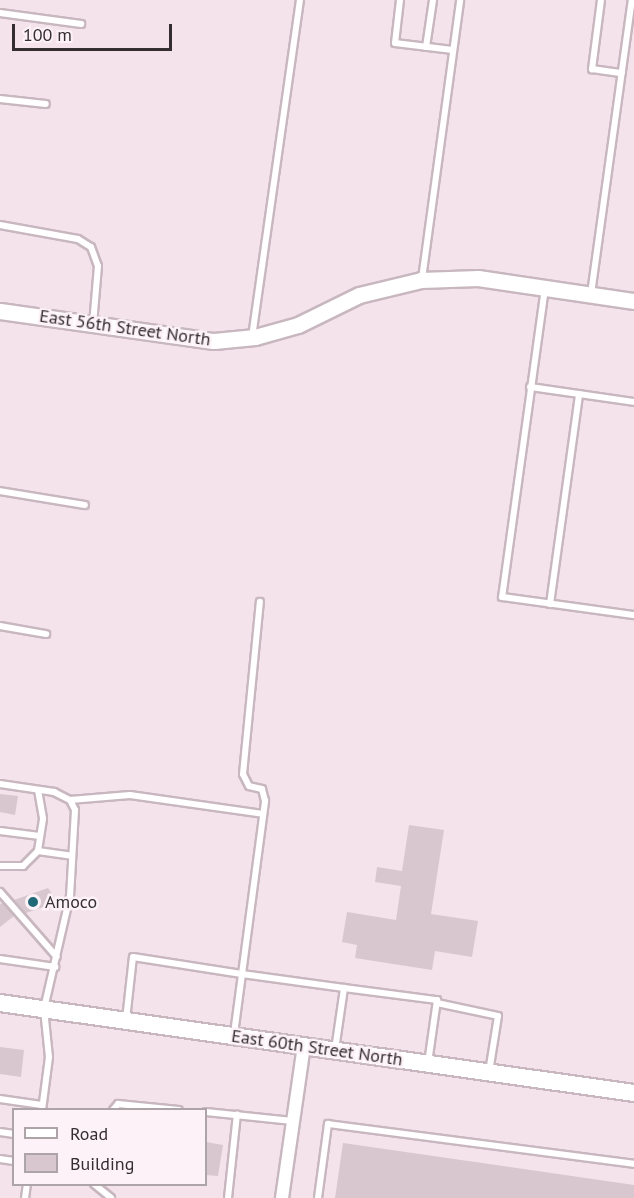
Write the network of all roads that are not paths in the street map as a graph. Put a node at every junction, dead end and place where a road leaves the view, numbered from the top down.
1 (300, 0) edge
2 (400, 0) edge
3 (433, 0) edge
4 (460, 0) edge
5 (601, 0) edge
6 (632, 0) edge
7 (0, 13) edge
8 (81, 24) dead end
9 (426, 47) junction
10 (453, 50) junction
11 (622, 74) junction
12 (0, 99) edge
13 (46, 104) dead end
14 (0, 225) edge
15 (422, 280) junction
16 (545, 288) junction
17 (591, 295) junction
18 (634, 301) edge
19 (0, 312) edge
20 (93, 325) junction
21 (252, 337) junction
22 (530, 387) junction
23 (579, 394) junction
24 (634, 402) edge
25 (0, 491) edge
26 (85, 505) dead end
27 (260, 602) dead end
28 (550, 604) junction
29 (634, 615) edge
30 (0, 626) edge
31 (46, 634) dead end
32 (0, 784) edge
33 (38, 790) junction
34 (70, 800) junction
35 (263, 814) junction
36 (0, 831) edge
37 (40, 836) junction
38 (38, 851) junction
39 (72, 856) junction
40 (0, 866) edge
41 (0, 892) edge
42 (57, 957) junction
43 (0, 959) edge
44 (55, 967) junction
45 (242, 974) junction
46 (344, 988) junction
47 (0, 1003) edge
48 (437, 1003) junction
49 (44, 1009) junction
50 (126, 1021) junction
51 (233, 1036) junction
52 (304, 1046) junction
53 (335, 1050) junction
54 (428, 1064) junction
55 (489, 1072) junction
56 (634, 1093) edge
57 (0, 1099) edge
58 (42, 1107) edge
59 (115, 1108) edge
60 (159, 1108) edge
61 (207, 1112) edge
62 (237, 1114) junction
63 (293, 1120) junction
64 (634, 1164) edge
65 (95, 1186) edge
66 (111, 1198) edge
67 (228, 1198) edge
68 (282, 1198) edge
69 (318, 1198) edge

1 - 21 lane
2 - 9 lane
3 - 9 lane
4 - 10 lane
5 - 11 lane
6 - 11 lane
7 - 8 lane
9 - 10 lane
10 - 15 lane
11 - 17 lane
12 - 13 lane
14 - 20 lane
15 - 16 street, East 56th Street North
15 - 21 street, East 56th Street North
16 - 17 street, East 56th Street North
16 - 22 lane
17 - 18 street, East 56th Street North
19 - 20 street, East 56th Street North
20 - 21 street, East 56th Street North
22 - 23 lane
22 - 28 lane
23 - 24 lane
23 - 28 lane
25 - 26 lane
27 - 35 lane
28 - 29 lane
30 - 31 lane
32 - 33 lane
33 - 34 lane
33 - 37 lane
34 - 35 lane
34 - 39 lane
35 - 45 lane
36 - 37 lane
37 - 38 lane
38 - 39 lane
38 - 40 lane
39 - 42 lane
41 - 42 lane
42 - 44 lane
43 - 44 lane
44 - 49 lane
45 - 46 lane
45 - 50 lane
45 - 51 lane
46 - 48 lane
46 - 53 lane
47 - 49 main road, East 60th Street North
48 - 54 lane
48 - 55 lane
49 - 50 main road, East 60th Street North
49 - 58 lane
50 - 51 main road, East 60th Street North
51 - 52 main road, East 60th Street North
52 - 53 main road, East 60th Street North
52 - 63 street
53 - 54 main road, East 60th Street North
54 - 55 main road, East 60th Street North
55 - 56 main road, East 60th Street North
57 - 58 lane
59 - 60 lane
61 - 62 lane
62 - 63 lane
62 - 67 lane
63 - 68 street
64 - 69 lane
65 - 66 lane

